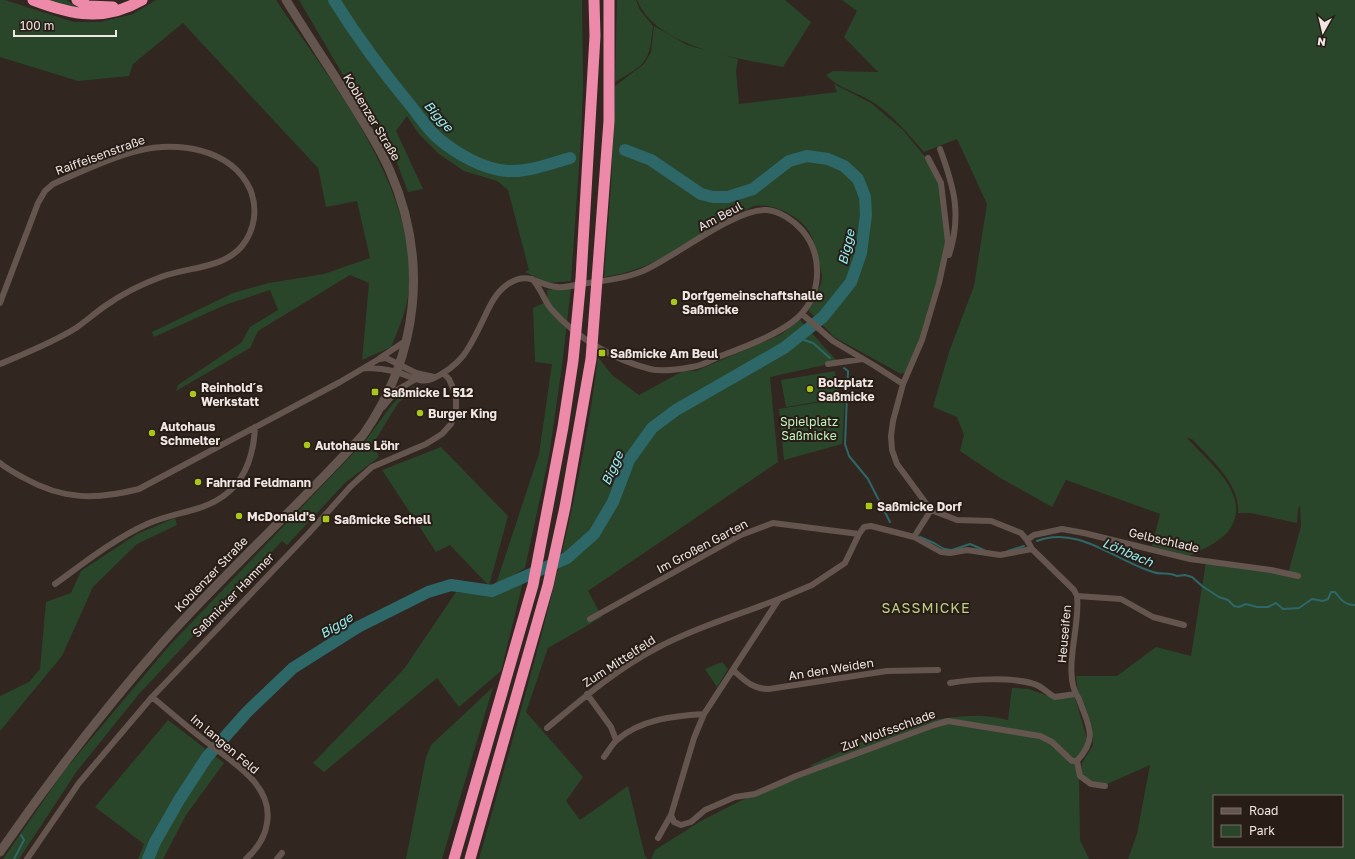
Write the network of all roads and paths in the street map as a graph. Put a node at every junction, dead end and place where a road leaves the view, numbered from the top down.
1 (33, 0) edge
2 (76, 0) edge
3 (132, 0) edge
4 (142, 0) edge
5 (286, 0) edge
6 (594, 0) edge
7 (609, 0) edge
8 (940, 148) dead end
9 (928, 158) dead end
10 (530, 279) junction
11 (939, 282) junction
12 (0, 303) edge
13 (802, 314) junction
14 (406, 340) junction
15 (379, 359) junction
16 (863, 359) junction
17 (0, 364) edge
18 (828, 364) dead end
19 (364, 368) junction
20 (398, 368) junction
21 (444, 374) junction
22 (434, 377) junction
23 (416, 379) junction
24 (903, 384) junction
25 (377, 414) junction
26 (255, 427) junction
27 (0, 463) edge
28 (931, 510) junction
29 (860, 534) junction
30 (914, 537) junction
31 (1027, 540) junction
32 (1032, 549) junction
33 (1298, 576) dead end
34 (55, 584) dead end
35 (1077, 596) junction
36 (779, 599) junction
37 (590, 619) dead end
38 (1184, 625) dead end
39 (734, 670) junction
40 (938, 670) dead end
41 (950, 682) dead end
42 (588, 694) junction
43 (1075, 694) junction
44 (152, 697) junction
45 (704, 714) junction
46 (547, 728) dead end
47 (616, 740) junction
48 (604, 757) dead end
49 (1077, 761) junction
50 (1105, 786) dead end
51 (671, 815) junction
52 (658, 838) dead end
53 (2, 846) edge
54 (282, 853) dead end
55 (27, 859) edge
56 (246, 859) edge
57 (277, 859) edge
58 (454, 859) edge
59 (470, 859) edge

1 - 4 highway
2 - 3 highway
5 - 14 main road, Koblenzer Straße
6 - 58 highway
7 - 59 highway
8 - 11 street
9 - 11 street
10 - 13 street, Am Beul
10 - 13 street, Am Beul
10 - 21 street
11 - 24 street
12 - 17 street, Raiffeisenstraße
13 - 16 street
14 - 15 street
14 - 20 main road, Koblenzer Straße
15 - 19 street
15 - 20 street
16 - 18 street
16 - 24 street
19 - 20 street
19 - 26 street
20 - 22 street
20 - 23 street
20 - 25 main road, Koblenzer Straße
21 - 22 street
21 - 44 street, Saßmicker Hammer
22 - 23 street
23 - 25 street
24 - 28 street
25 - 53 main road, Koblenzer Straße
26 - 27 street
26 - 34 street
28 - 30 street
28 - 31 street
29 - 30 street
29 - 36 street
29 - 37 street, Im Großen Garten
30 - 32 street
31 - 32 street
31 - 33 street, Gelbschlade
32 - 35 street
35 - 38 street
35 - 43 street, Heuseifen
36 - 39 street
36 - 42 street, Zum Mittelfeld
39 - 40 street, An den Weiden
39 - 45 street
41 - 43 street
42 - 46 street, Zum Mittelfeld
42 - 47 street
43 - 49 street, Heuseifen
44 - 55 street, Saßmicker Hammer
44 - 56 street, Im langen Feld
45 - 47 street
45 - 51 street
47 - 48 street
49 - 50 street
49 - 51 street, Zur Wolfsschlade
51 - 52 street
54 - 57 street

